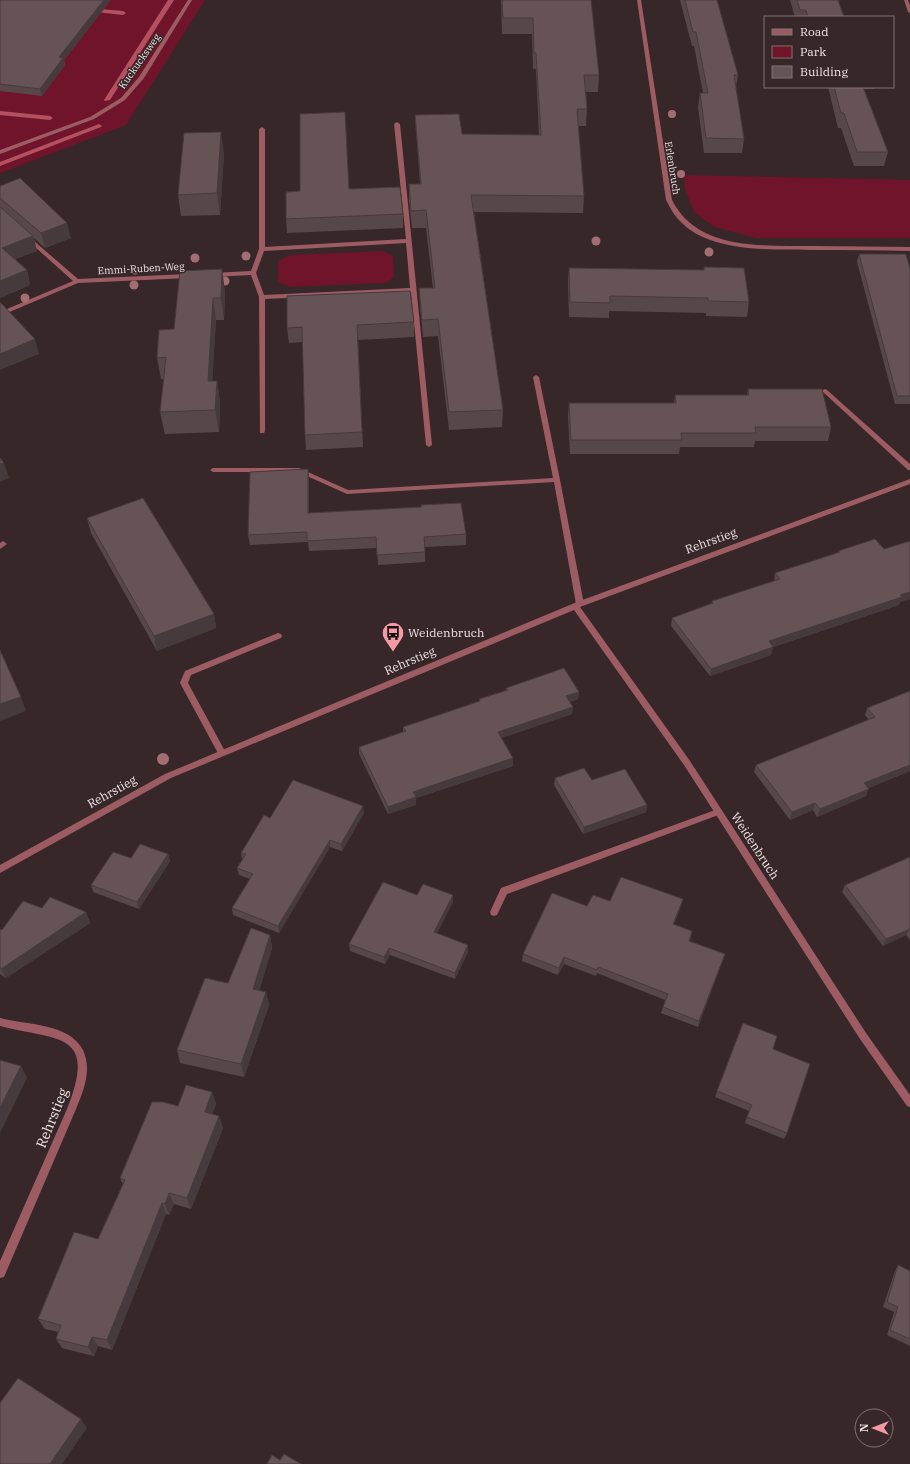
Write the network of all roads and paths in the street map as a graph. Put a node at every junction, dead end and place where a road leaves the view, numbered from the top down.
1 (190, 0) edge
2 (639, 0) edge
3 (906, 0) edge
4 (910, 12) edge
5 (397, 124) dead end
6 (262, 129) dead end
7 (0, 152) edge
8 (24, 234) edge
9 (409, 241) junction
10 (262, 249) junction
11 (910, 249) edge
12 (253, 273) junction
13 (198, 275) edge
14 (206, 275) edge
15 (77, 281) junction
16 (413, 290) junction
17 (262, 297) junction
18 (0, 314) edge
19 (536, 377) dead end
20 (825, 391) dead end
21 (262, 432) dead end
22 (429, 444) dead end
23 (910, 468) edge
24 (213, 470) dead end
25 (557, 480) junction
26 (910, 481) edge
27 (578, 605) junction
28 (278, 636) dead end
29 (222, 753) junction
30 (718, 812) junction
31 (1, 866) edge
32 (494, 912) dead end
33 (0, 1022) edge
34 (910, 1103) edge
35 (0, 1273) edge

1 - 7 street, Kuckucksweg
2 - 11 street, Erlenbruch
3 - 4 street
5 - 9 street
6 - 10 street
8 - 15 street
9 - 10 street
9 - 16 street
10 - 12 street
12 - 14 street
12 - 17 street
13 - 15 street, Emmi-Ruben-Weg
15 - 18 street, Emmi-Ruben-Weg
16 - 17 street
16 - 22 street
17 - 21 street
19 - 25 street
20 - 23 street
24 - 25 street
25 - 27 street
26 - 27 street, Rehrstieg
27 - 29 street, Rehrstieg
27 - 30 street, Weidenbruch
28 - 29 street
29 - 31 street, Rehrstieg
30 - 32 street
30 - 34 street, Weidenbruch
33 - 35 street, Rehrstieg

